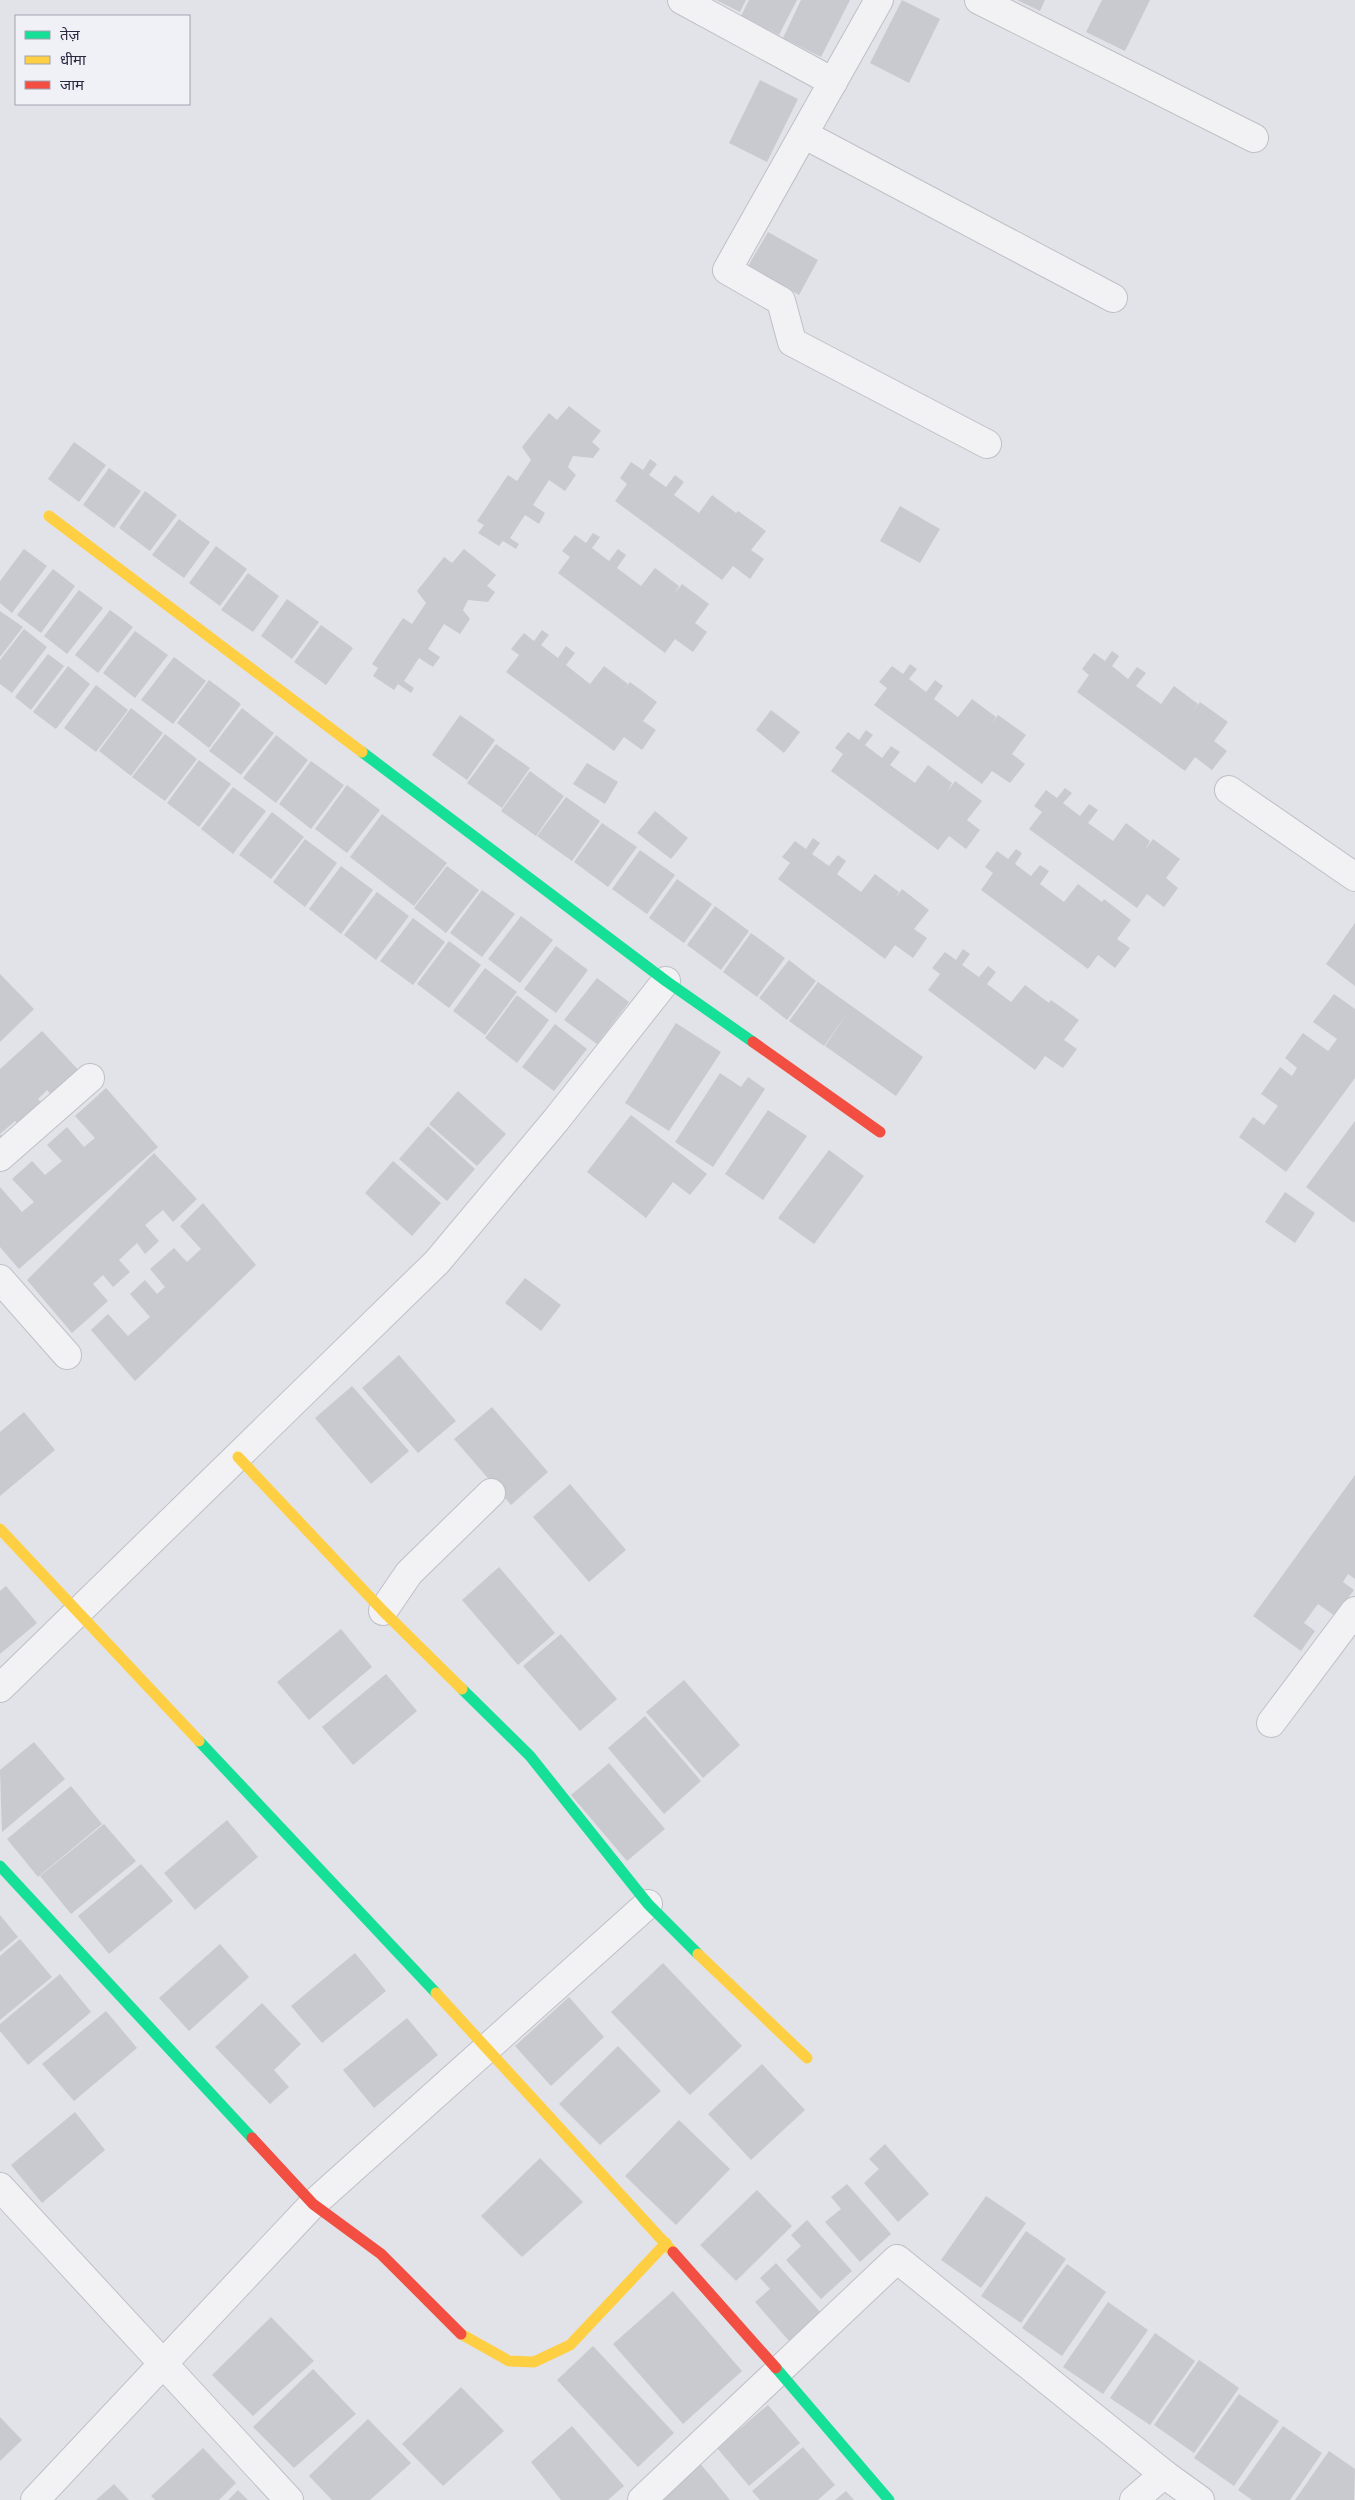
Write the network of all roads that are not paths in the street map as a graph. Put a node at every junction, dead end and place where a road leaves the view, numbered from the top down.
1 (682, 0) edge
2 (879, 0) edge
3 (980, 0) edge
4 (833, 82) junction
5 (805, 136) junction
6 (1254, 138) dead end
7 (1113, 298) dead end
8 (988, 444) dead end
9 (49, 516) dead end
10 (1230, 790) dead end
11 (1355, 877) edge
12 (666, 981) junction
13 (90, 1078) dead end
14 (880, 1132) dead end
15 (0, 1157) edge
16 (0, 1279) edge
17 (67, 1355) dead end
18 (238, 1457) junction
19 (491, 1493) dead end
20 (0, 1529) edge
21 (383, 1611) junction
22 (1355, 1611) edge
23 (78, 1613) junction
24 (0, 1688) edge
25 (1271, 1723) dead end
26 (0, 1866) edge
27 (648, 1904) junction
28 (486, 2047) junction
29 (807, 2058) dead end
30 (0, 2187) edge
31 (313, 2204) junction
32 (666, 2243) junction
33 (161, 2363) junction
34 (780, 2370) junction
35 (1164, 2474) junction
36 (35, 2500) edge
37 (288, 2500) edge
38 (642, 2500) edge
39 (889, 2500) edge
40 (1134, 2500) edge
41 (1200, 2500) edge

1 - 4 street
2 - 4 street
3 - 6 street
4 - 5 street
5 - 7 street
5 - 8 street
9 - 12 street
10 - 11 street
12 - 14 street
12 - 18 street
13 - 15 street
16 - 17 street
18 - 21 street
18 - 23 street
19 - 21 street
20 - 23 street
21 - 27 street
22 - 25 street
23 - 24 street
23 - 28 street
26 - 31 street
27 - 28 street
27 - 29 street
28 - 31 street
28 - 32 street
30 - 33 street
31 - 32 street
31 - 33 street
32 - 34 street
33 - 36 street
33 - 37 street
34 - 35 street
34 - 38 street
34 - 39 street
35 - 40 street
35 - 41 street

